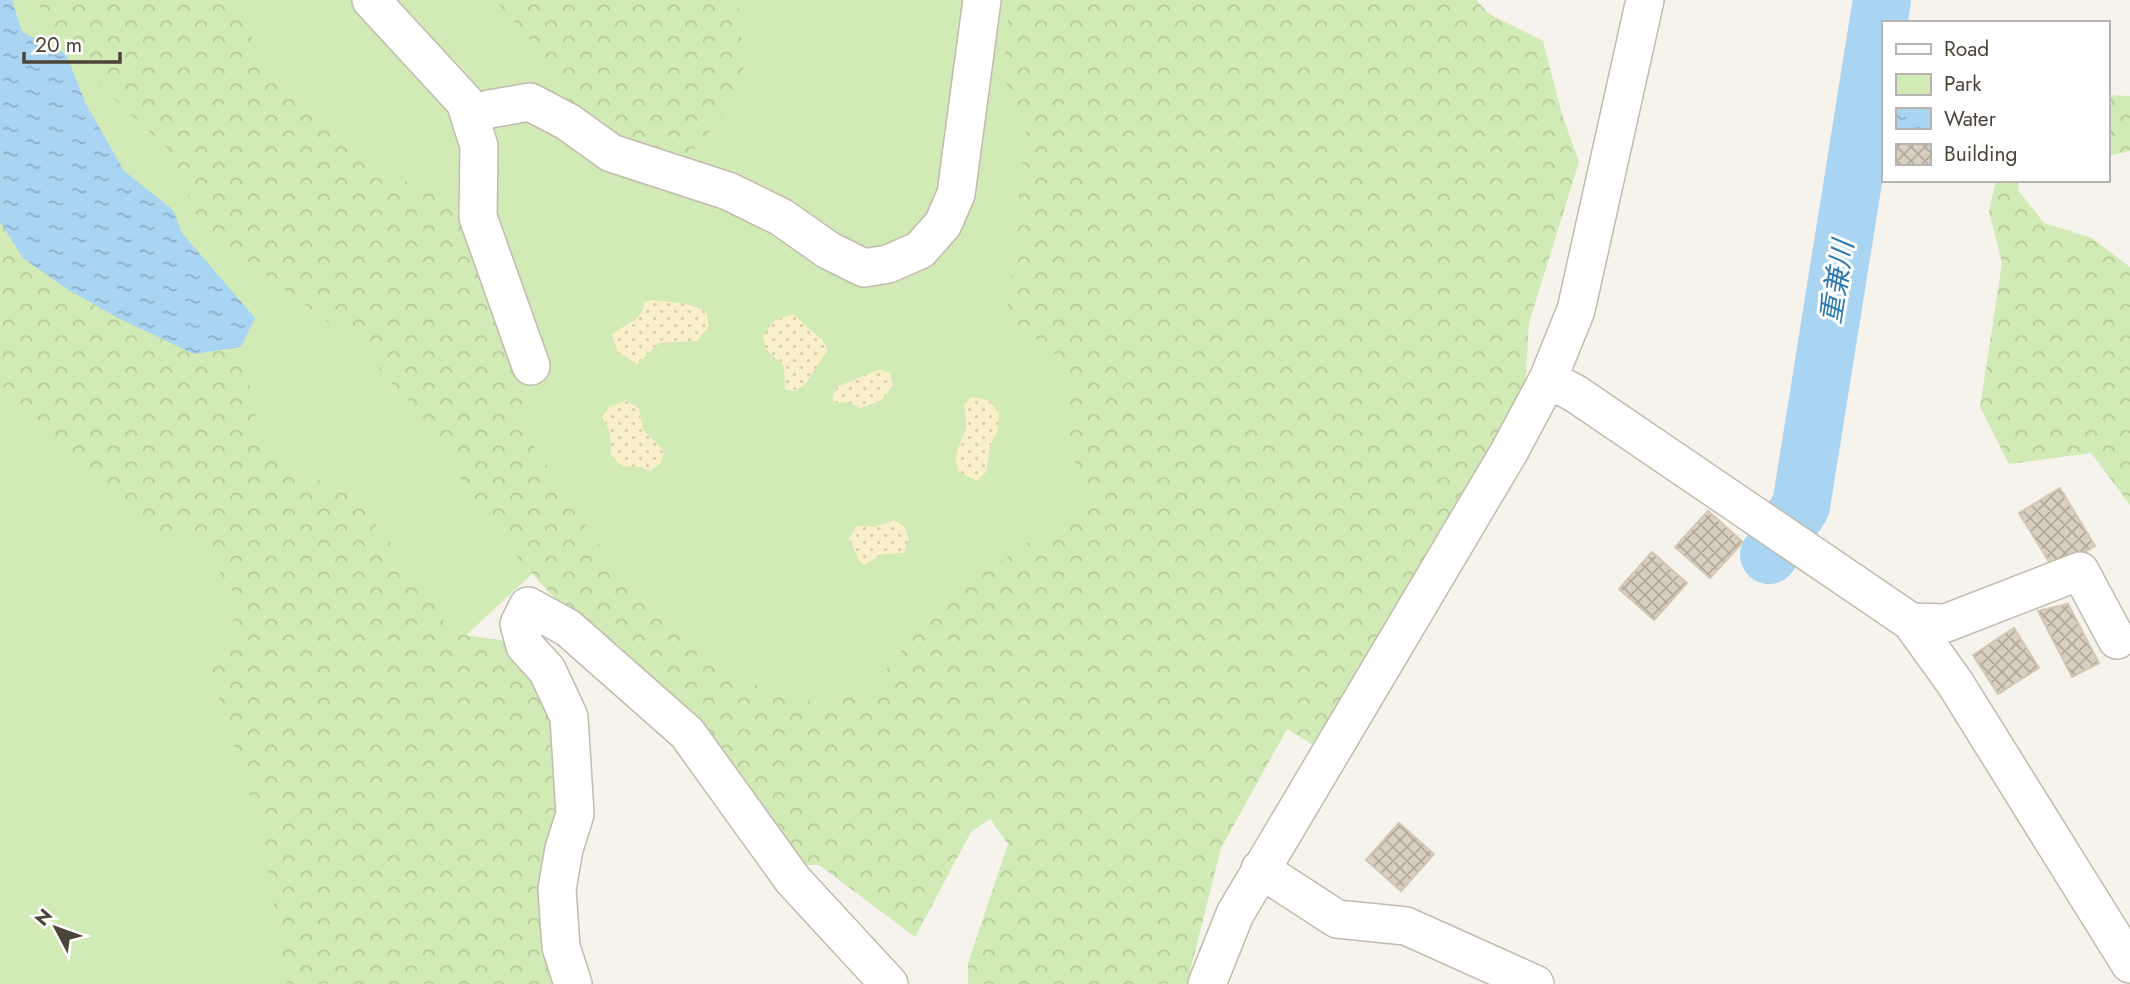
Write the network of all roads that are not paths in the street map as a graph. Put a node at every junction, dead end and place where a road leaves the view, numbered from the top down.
1 (371, 0) edge
2 (982, 0) edge
3 (1645, 0) edge
4 (471, 118) junction
5 (531, 366) dead end
6 (1548, 379) junction
7 (1911, 622) junction
8 (2117, 640) dead end
9 (1260, 869) junction
10 (2130, 964) edge
11 (573, 984) edge
12 (889, 984) edge
13 (1207, 984) edge
14 (1535, 984) edge

1 - 4 street
2 - 4 street
3 - 6 street
4 - 5 street
6 - 7 street
6 - 9 street
7 - 8 street
7 - 10 street
9 - 13 street
9 - 14 street
11 - 12 street

